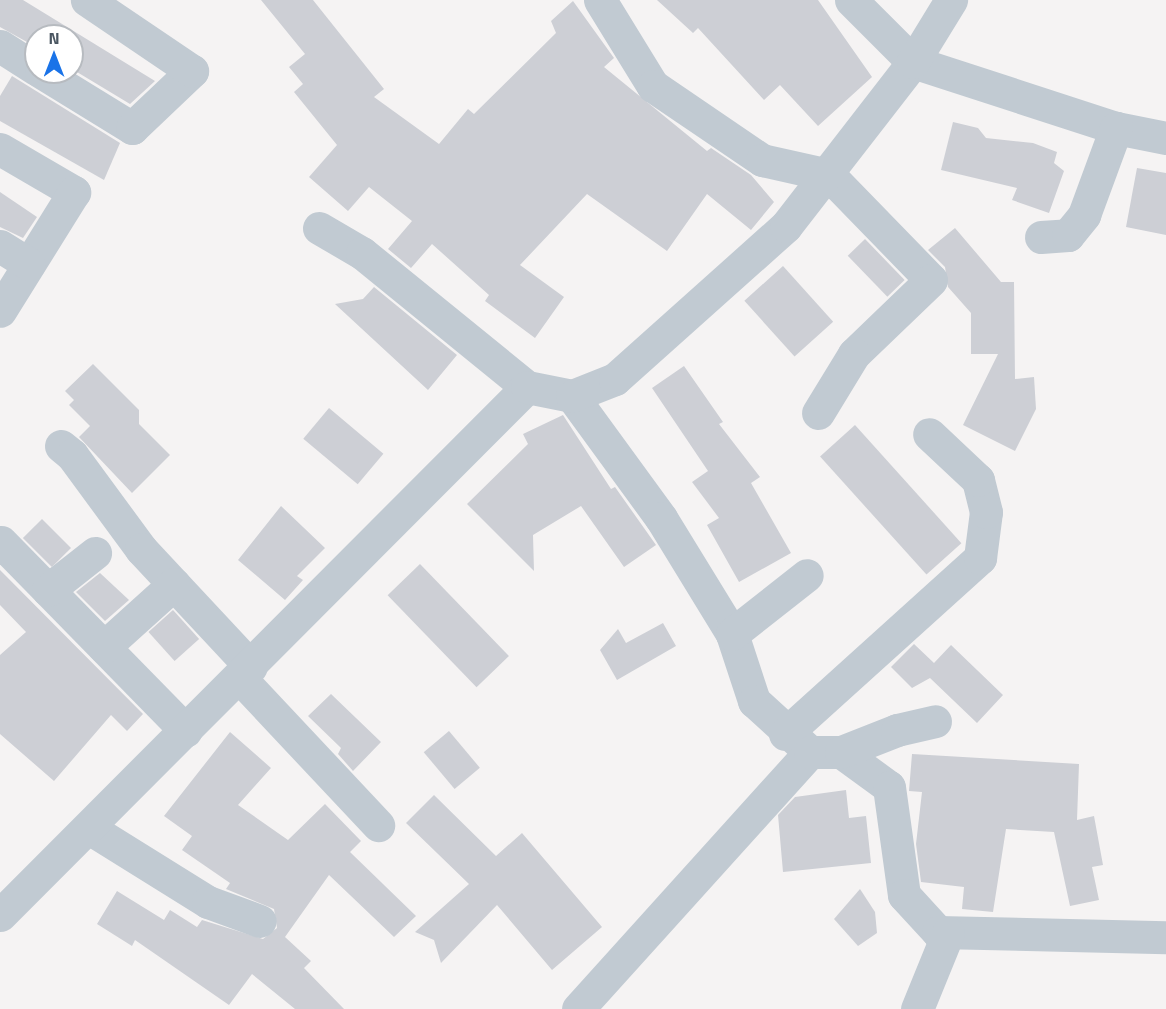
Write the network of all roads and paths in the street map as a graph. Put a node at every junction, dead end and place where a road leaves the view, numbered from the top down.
1 (87, 0) edge
2 (600, 0) edge
3 (851, 0) edge
4 (951, 0) edge
5 (0, 46) edge
6 (24, 61) edge
7 (913, 62) junction
8 (60, 84) edge
9 (1116, 128) junction
10 (1166, 138) edge
11 (0, 149) edge
12 (829, 175) junction
13 (319, 228) dead end
14 (1041, 237) dead end
15 (0, 246) edge
16 (29, 264) junction
17 (0, 311) edge
18 (527, 387) junction
19 (572, 396) junction
20 (818, 413) dead end
21 (929, 434) dead end
22 (61, 446) dead end
23 (2, 542) dead end
24 (95, 553) dead end
25 (807, 575) dead end
26 (174, 584) junction
27 (48, 590) junction
28 (732, 634) junction
29 (104, 646) junction
30 (246, 673) junction
31 (935, 721) dead end
32 (186, 731) junction
33 (812, 746) junction
34 (378, 825) dead end
35 (89, 828) junction
36 (0, 915) edge
37 (260, 921) dead end
38 (948, 933) junction
39 (1166, 937) edge
40 (578, 1009) edge
41 (917, 1009) edge

1 - 8 street
2 - 12 street
3 - 7 street
4 - 7 street
5 - 6 street
7 - 9 street
7 - 12 street
9 - 10 street
9 - 14 street
11 - 16 street
12 - 19 street
12 - 20 street
13 - 18 street
15 - 16 street
16 - 17 street
18 - 19 street
18 - 30 street
19 - 28 street
21 - 33 street
22 - 26 street
23 - 27 street
24 - 27 street
25 - 28 street
26 - 29 street
26 - 30 street
27 - 29 street
28 - 33 street
29 - 32 street
30 - 32 street
30 - 34 street
31 - 33 street
32 - 35 street
33 - 38 street
33 - 40 street
35 - 36 street
35 - 37 street
38 - 39 street
38 - 41 street

